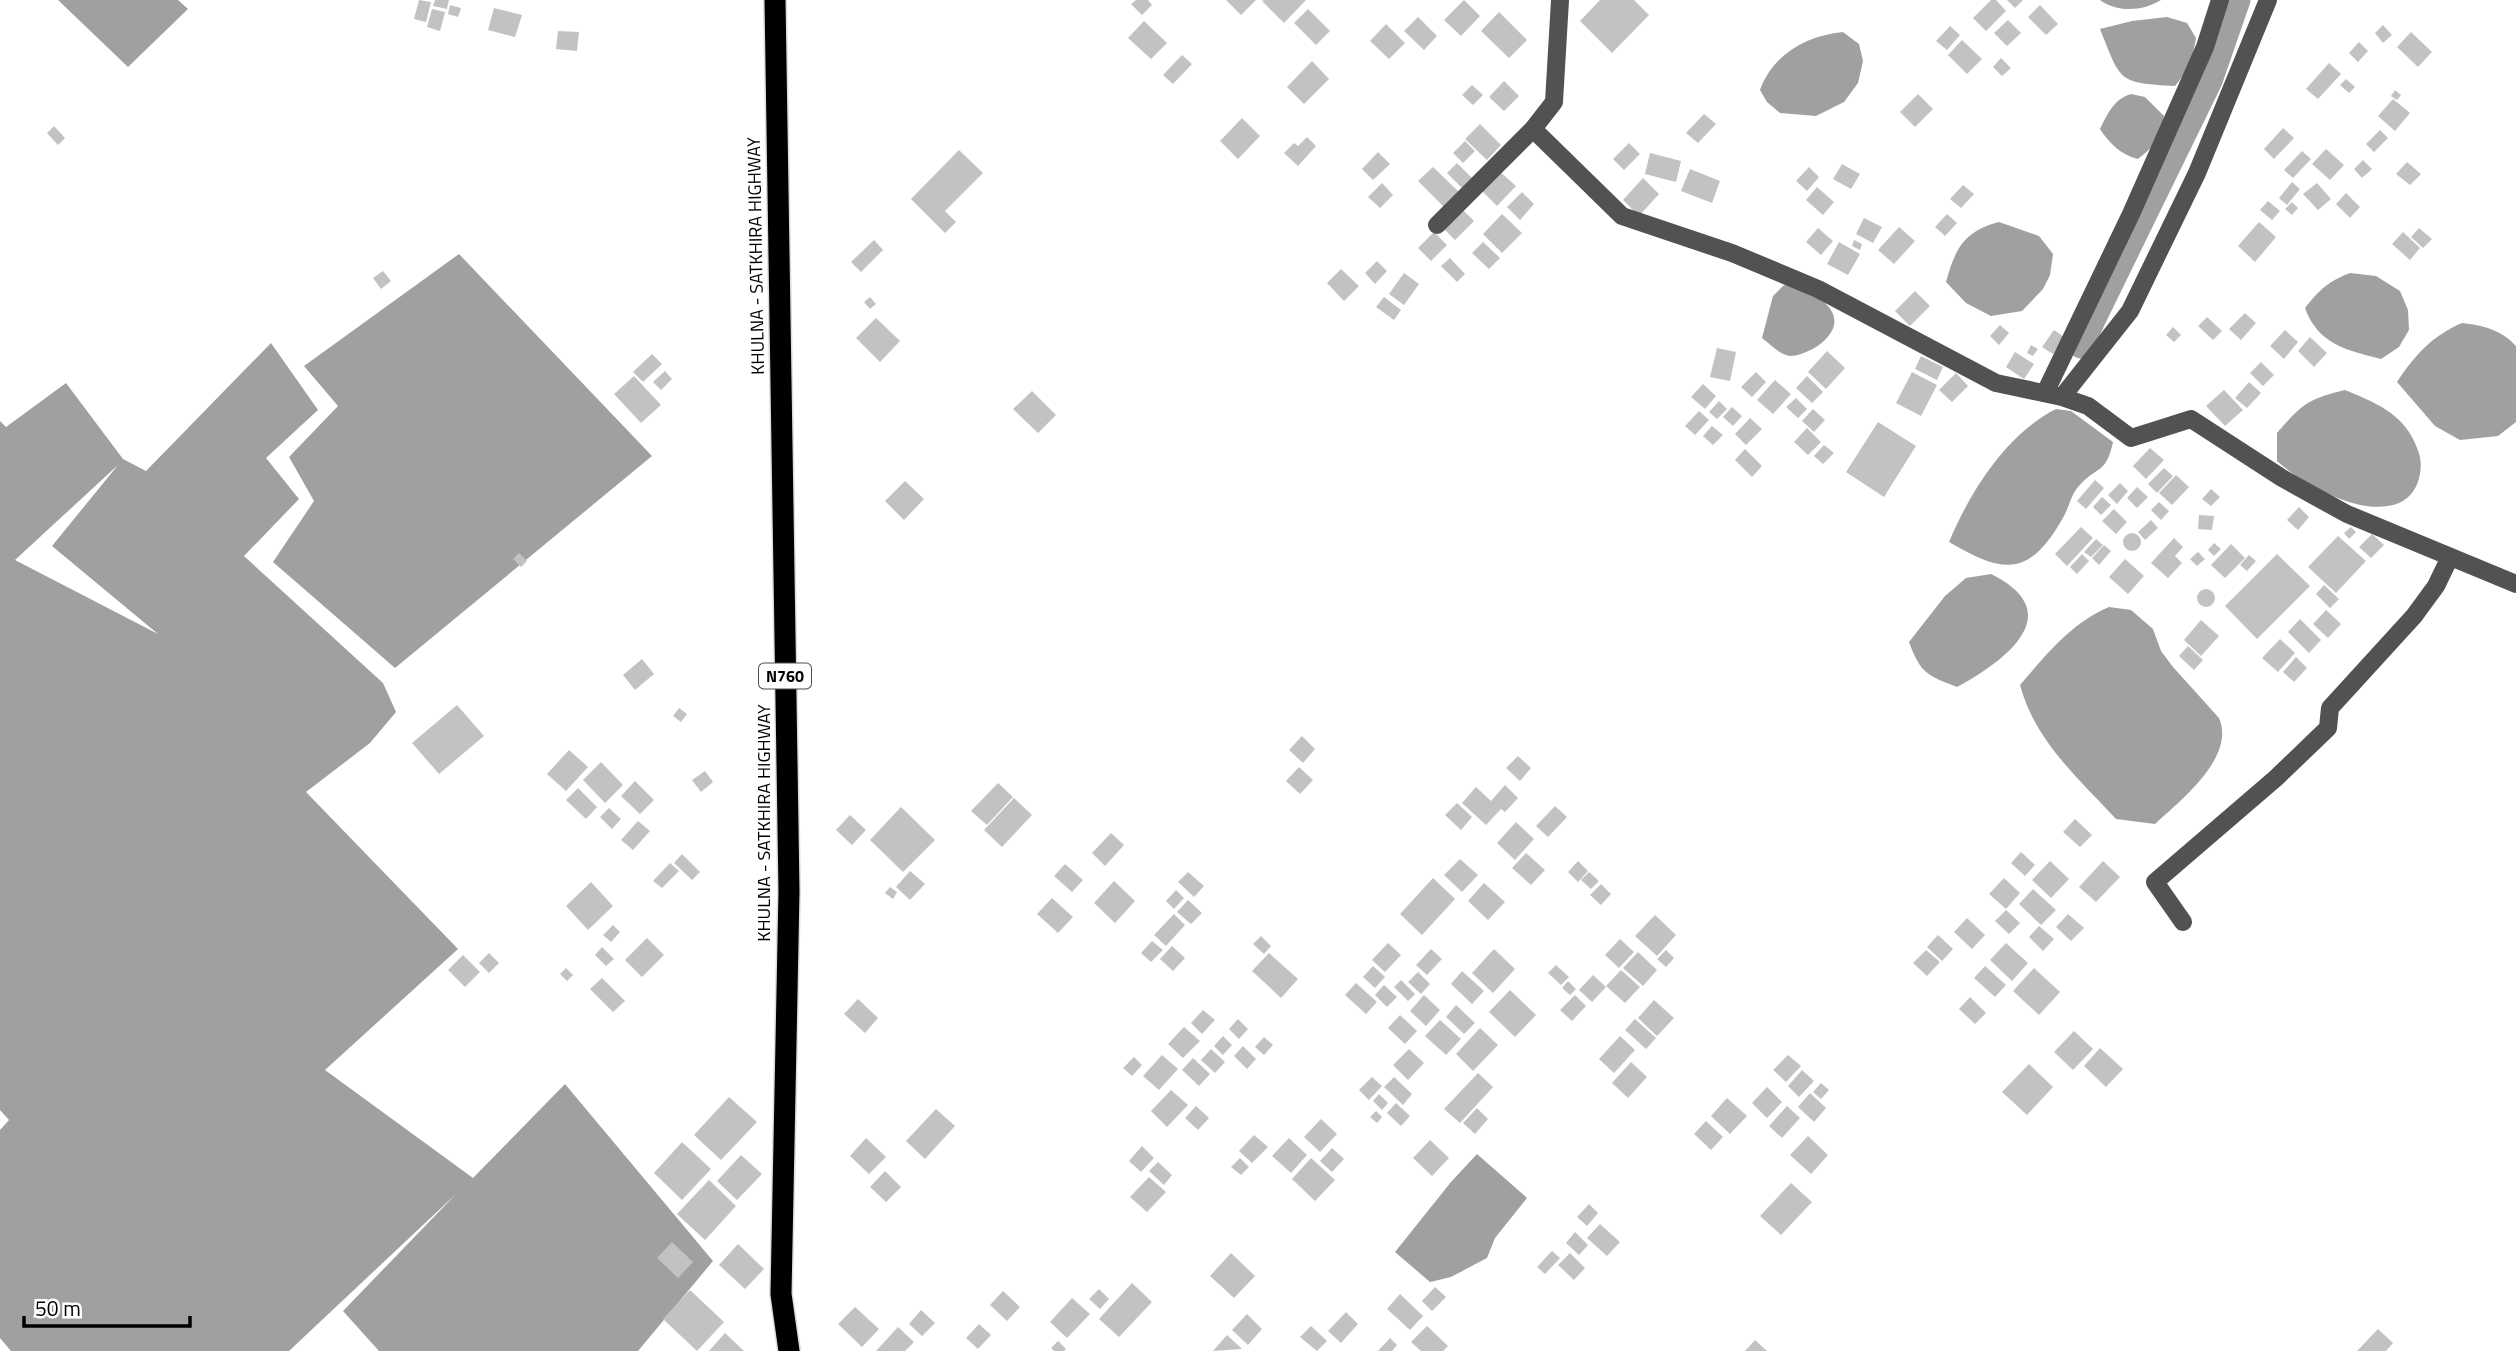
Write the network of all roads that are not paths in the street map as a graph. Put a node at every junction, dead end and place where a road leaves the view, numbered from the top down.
1 (775, 0) edge
2 (1560, 0) edge
3 (2220, 0) edge
4 (2268, 0) edge
5 (1533, 129) junction
6 (1437, 225) dead end
7 (2053, 395) junction
8 (2450, 557) junction
9 (2516, 584) edge
10 (2183, 922) dead end
11 (789, 1351) edge

1 - 11 highway, KHULNA - SATKHIRA HIGHWAY / N760
2 - 5 street
3 - 7 street
4 - 7 street
5 - 6 street
5 - 7 street
7 - 8 street
8 - 9 street
8 - 10 street

